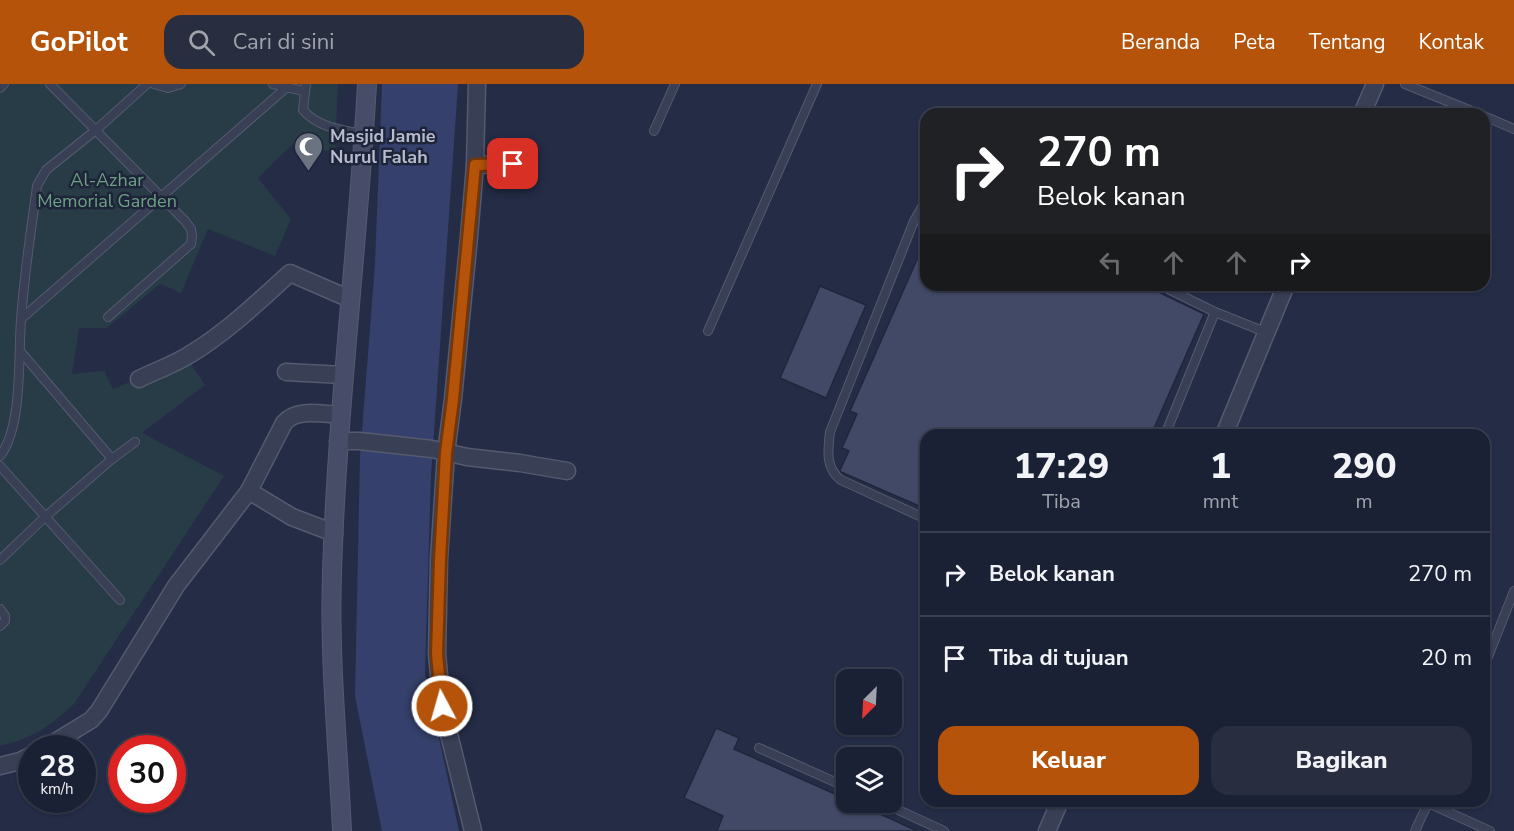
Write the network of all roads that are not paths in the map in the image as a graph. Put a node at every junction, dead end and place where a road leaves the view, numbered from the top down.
1 (4, 84) edge
2 (50, 84) edge
3 (147, 84) edge
4 (154, 84) edge
5 (181, 84) edge
6 (273, 84) edge
7 (367, 84) edge
8 (477, 84) edge
9 (675, 84) edge
10 (817, 84) edge
11 (1375, 84) edge
12 (1405, 84) edge
13 (287, 87) junction
14 (305, 87) edge
15 (0, 88) edge
16 (1365, 108) edge
17 (1464, 108) edge
18 (1490, 119) edge
19 (1514, 129) edge
20 (96, 130) junction
21 (654, 131) dead end
22 (362, 135) junction
23 (513, 164) dead end
24 (475, 165) junction
25 (163, 197) junction
26 (920, 210) edge
27 (1172, 291) edge
28 (1283, 291) edge
29 (350, 299) junction
30 (1215, 312) junction
31 (108, 317) dead end
32 (21, 319) junction
33 (708, 331) dead end
34 (1265, 332) junction
35 (20, 351) junction
36 (286, 372) dead end
37 (343, 375) junction
38 (139, 379) dead end
39 (340, 415) junction
40 (1167, 429) edge
41 (1226, 429) edge
42 (338, 441) junction
43 (135, 442) dead end
44 (439, 451) junction
45 (0, 456) edge
46 (112, 459) junction
47 (0, 466) edge
48 (567, 471) dead end
49 (249, 491) junction
50 (920, 516) edge
51 (45, 517) junction
52 (334, 533) junction
53 (0, 560) edge
54 (1514, 591) edge
55 (120, 600) dead end
56 (0, 609) edge
57 (0, 626) edge
58 (1490, 652) edge
59 (66, 735) edge
60 (759, 748) dead end
61 (18, 762) edge
62 (0, 766) edge
63 (836, 783) edge
64 (1057, 807) edge
65 (1427, 807) edge
66 (1440, 807) edge
67 (902, 812) edge
68 (342, 831) edge
69 (473, 831) edge
70 (944, 831) edge
71 (1047, 831) edge
72 (1415, 831) edge
73 (1490, 831) edge

1 - 15 lane
2 - 20 lane
3 - 20 lane
4 - 5 lane
6 - 13 lane
7 - 22 street
8 - 24 street
9 - 21 lane
10 - 33 lane
11 - 16 street
12 - 17 lane
13 - 14 lane
13 - 25 lane
14 - 22 lane
18 - 19 lane
20 - 25 lane
20 - 32 lane
22 - 29 street
23 - 24 street
24 - 44 street
25 - 31 lane
25 - 32 lane
26 - 50 lane
27 - 30 lane
28 - 34 street
29 - 37 street
29 - 38 street
30 - 34 lane
30 - 40 lane
32 - 35 lane
34 - 41 street
35 - 45 lane
35 - 46 lane
36 - 37 street
37 - 39 street
39 - 42 street
39 - 49 street
42 - 44 street
42 - 52 street
43 - 46 lane
44 - 48 street
44 - 69 street
46 - 51 lane
47 - 51 lane
49 - 52 street
49 - 59 street
51 - 53 lane
51 - 55 lane
52 - 68 street
54 - 58 lane
56 - 57 lane
60 - 63 lane
61 - 62 street
64 - 71 street
65 - 72 lane
66 - 73 lane
67 - 70 lane

